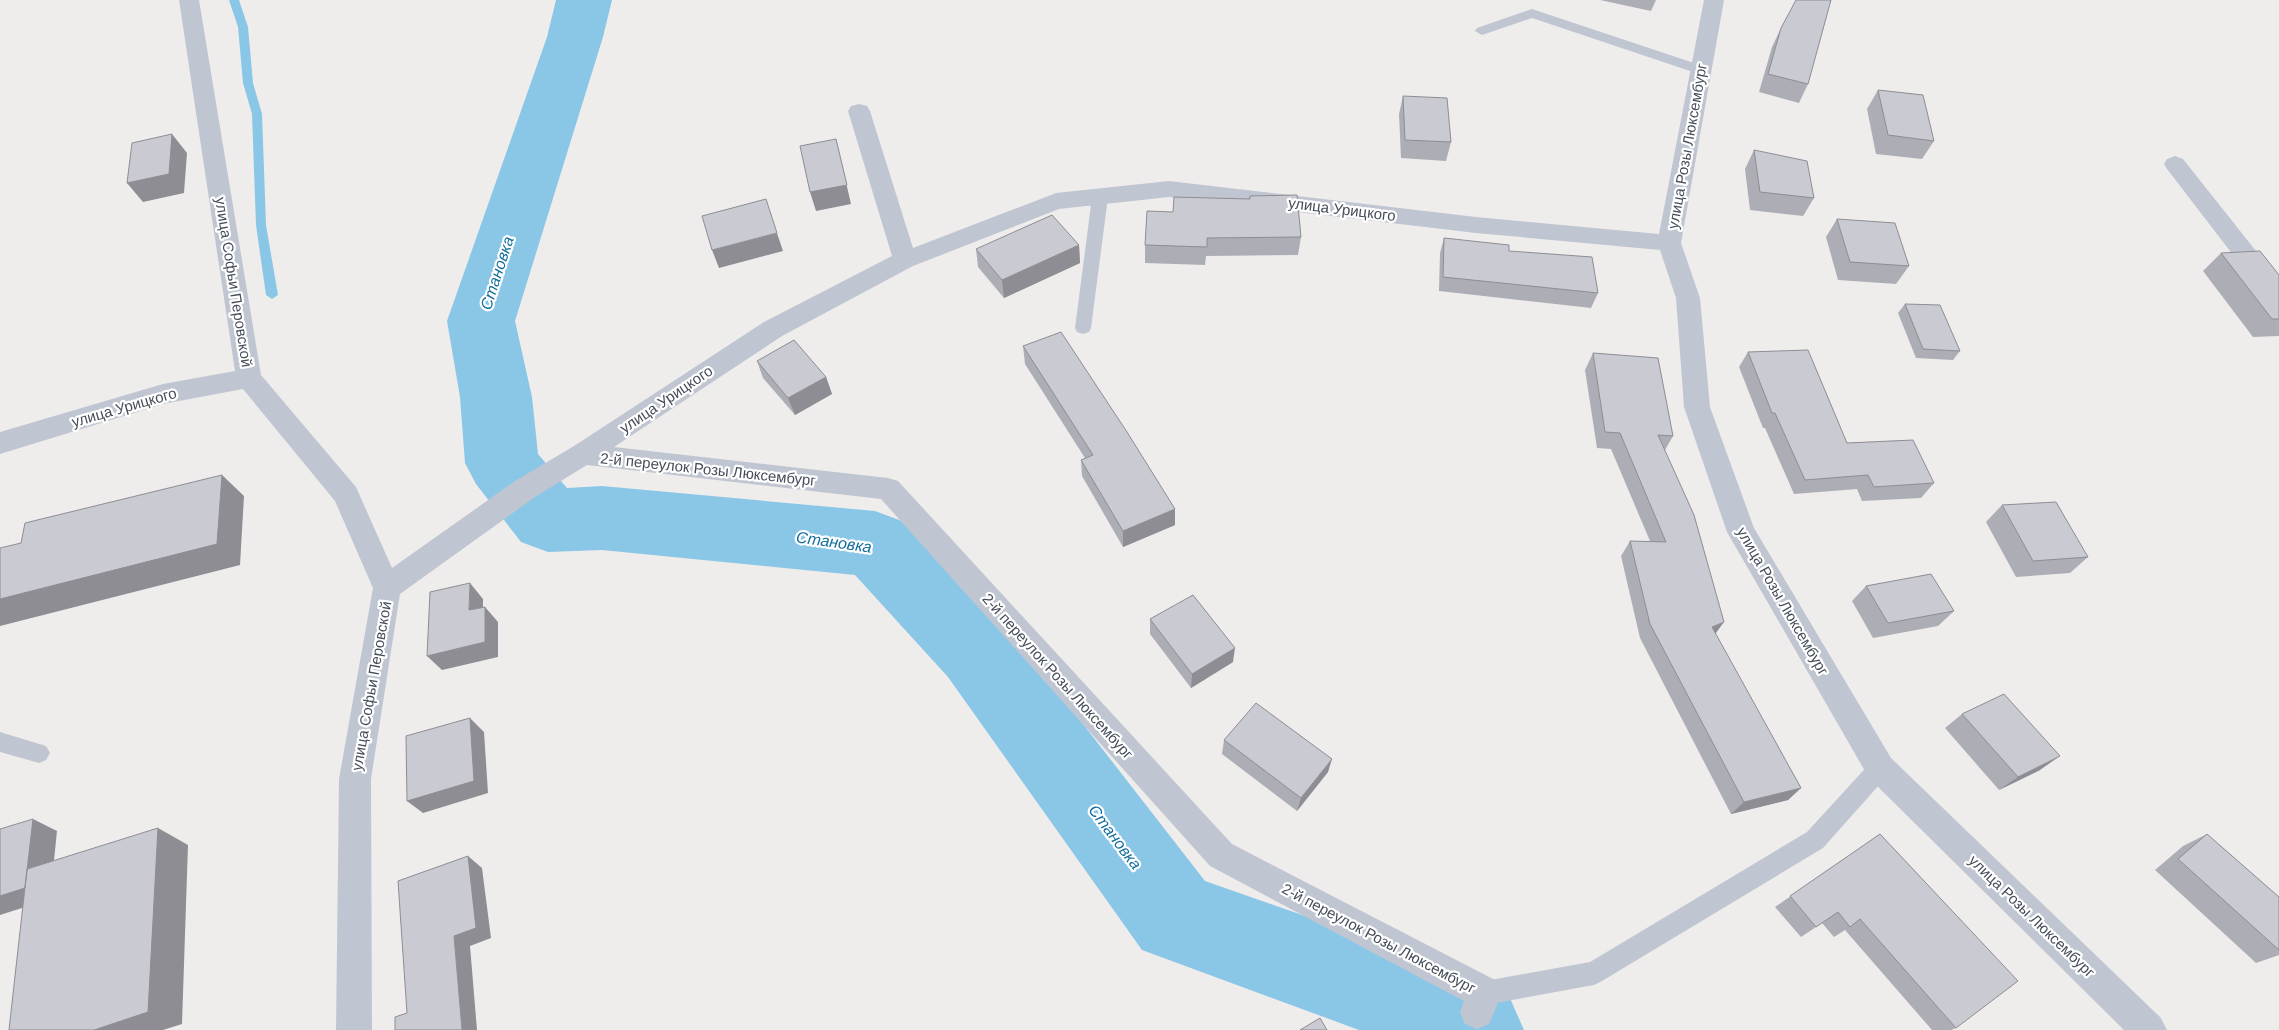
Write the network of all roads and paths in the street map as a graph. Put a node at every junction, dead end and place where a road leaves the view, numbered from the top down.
1 (189, 0) edge
2 (1714, 0) edge
3 (1482, 31) dead end
4 (1701, 70) junction
5 (859, 111) dead end
6 (2175, 164) dead end
7 (1100, 197) junction
8 (1670, 243) junction
9 (905, 260) junction
10 (2279, 297) edge
11 (1083, 328) dead end
12 (249, 378) junction
13 (0, 443) edge
14 (583, 454) junction
15 (387, 588) junction
16 (0, 742) edge
17 (39, 753) dead end
18 (1880, 768) junction
19 (1477, 1012) edge
20 (354, 1030) edge
21 (2149, 1030) edge

1 - 12 street, улица Софьи Перовской
2 - 4 street, улица Розы Люксембург
3 - 4 lane
4 - 8 street, улица Розы Люксембург
5 - 9 street
6 - 10 street
7 - 8 street, улица Урицкого
7 - 9 street, улица Урицкого
7 - 11 lane
8 - 18 street, улица Розы Люксембург
9 - 14 street, улица Урицкого
12 - 13 street, улица Урицкого
12 - 15 street, улица Софьи Перовской
14 - 15 street, улица Урицкого
14 - 19 street, 2-й переулок Розы Люксембург
15 - 20 street, улица Софьи Перовской
16 - 17 lane
18 - 19 lane
18 - 21 street, улица Розы Люксембург

